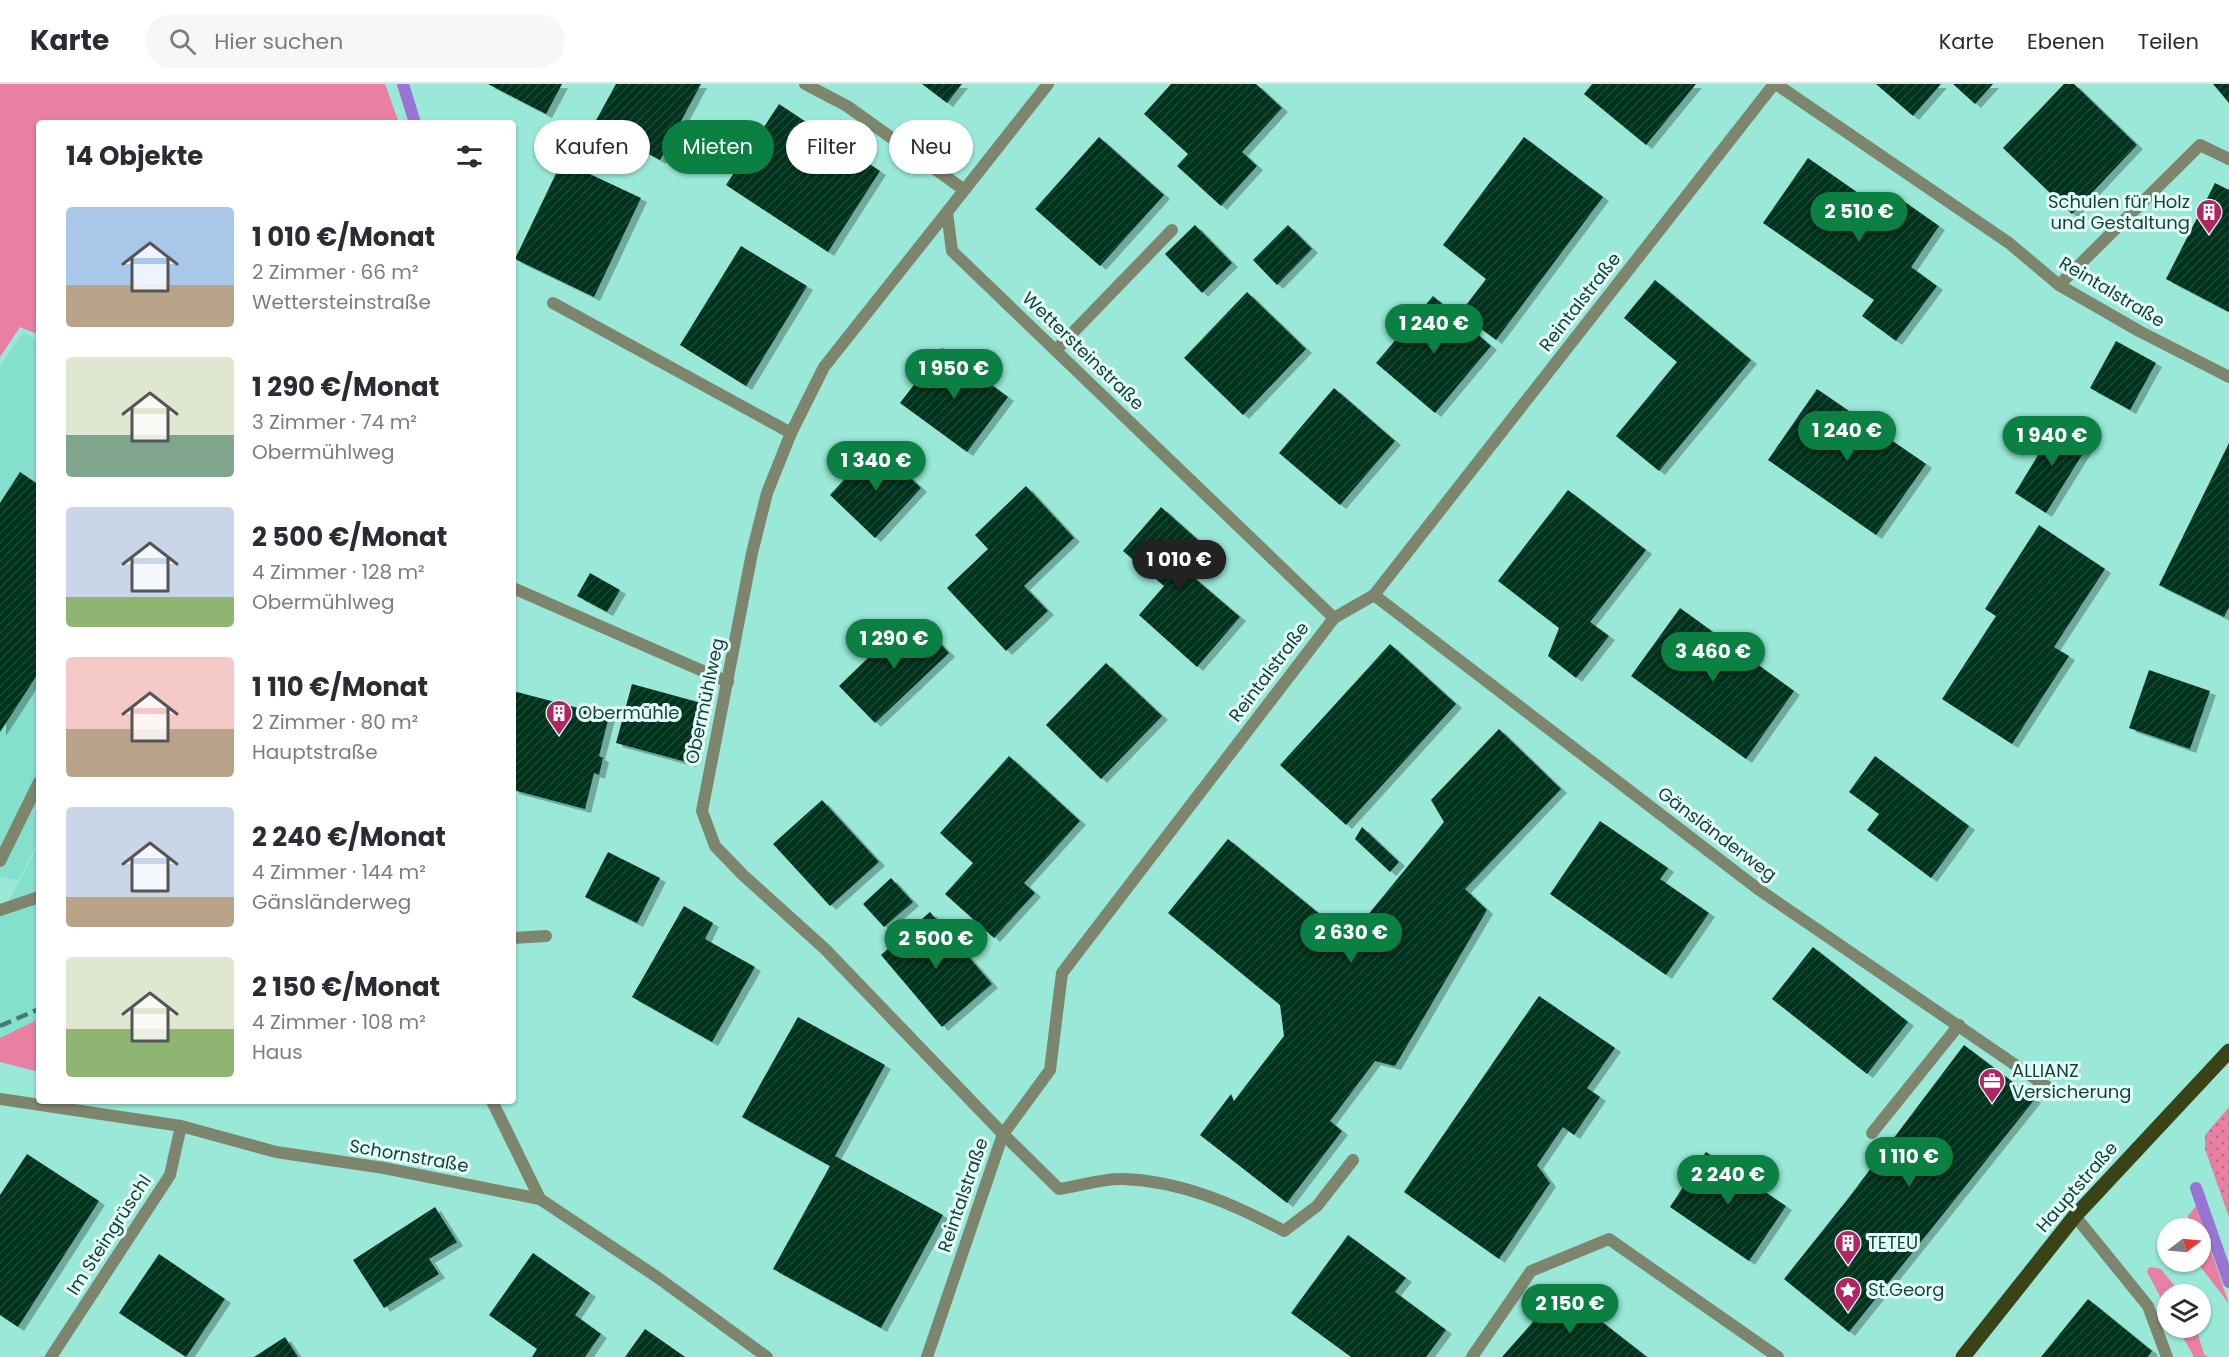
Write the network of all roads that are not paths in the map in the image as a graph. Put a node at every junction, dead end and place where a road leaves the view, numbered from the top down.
1 (805, 84) edge
2 (1048, 84) edge
3 (1775, 84) edge
4 (2229, 159) edge
5 (963, 189) junction
6 (947, 212) junction
7 (1172, 230) dead end
8 (2059, 285) junction
9 (553, 303) dead end
10 (1056, 350) junction
11 (2229, 377) edge
12 (791, 433) junction
13 (516, 589) edge
14 (1374, 595) junction
15 (1334, 618) junction
16 (728, 682) junction
17 (36, 788) edge
18 (0, 861) edge
19 (36, 898) edge
20 (0, 910) edge
21 (546, 936) dead end
22 (516, 938) edge
23 (1959, 1025) junction
24 (2229, 1051) edge
25 (2049, 1088) dead end
26 (0, 1099) edge
27 (493, 1104) edge
28 (181, 1126) junction
29 (1872, 1133) dead end
30 (1003, 1134) junction
31 (1353, 1160) dead end
32 (540, 1199) junction
33 (2074, 1216) junction
34 (51, 1357) edge
35 (767, 1357) edge
36 (927, 1357) edge
37 (1472, 1357) edge
38 (1779, 1357) edge
39 (1963, 1357) edge
40 (2167, 1357) edge

1 - 5 street
2 - 5 street
3 - 8 street, Reintalstraße
3 - 14 street, Reintalstraße
4 - 8 street
5 - 6 street
6 - 10 street, Wettersteinstraße
6 - 12 street, Obermühlweg
7 - 10 street
8 - 11 street, Reintalstraße
9 - 12 street
10 - 15 street, Wettersteinstraße
12 - 16 street, Obermühlweg
13 - 16 street
14 - 15 street, Reintalstraße
14 - 23 street, Gänsländerweg
15 - 30 street, Reintalstraße
16 - 30 street, Obermühlweg
17 - 18 street
19 - 20 street
21 - 22 street
23 - 25 street, Gänsländerweg
23 - 29 street
24 - 33 main road, Hauptstraße
26 - 28 street, Schornstraße
27 - 32 street
28 - 32 street, Schornstraße
28 - 34 street, Im Steingrüschl
30 - 31 street, Obermühlweg
30 - 36 street, Reintalstraße
32 - 35 street, Schornstraße
33 - 39 main road, Hauptstraße
33 - 40 street
37 - 38 street

